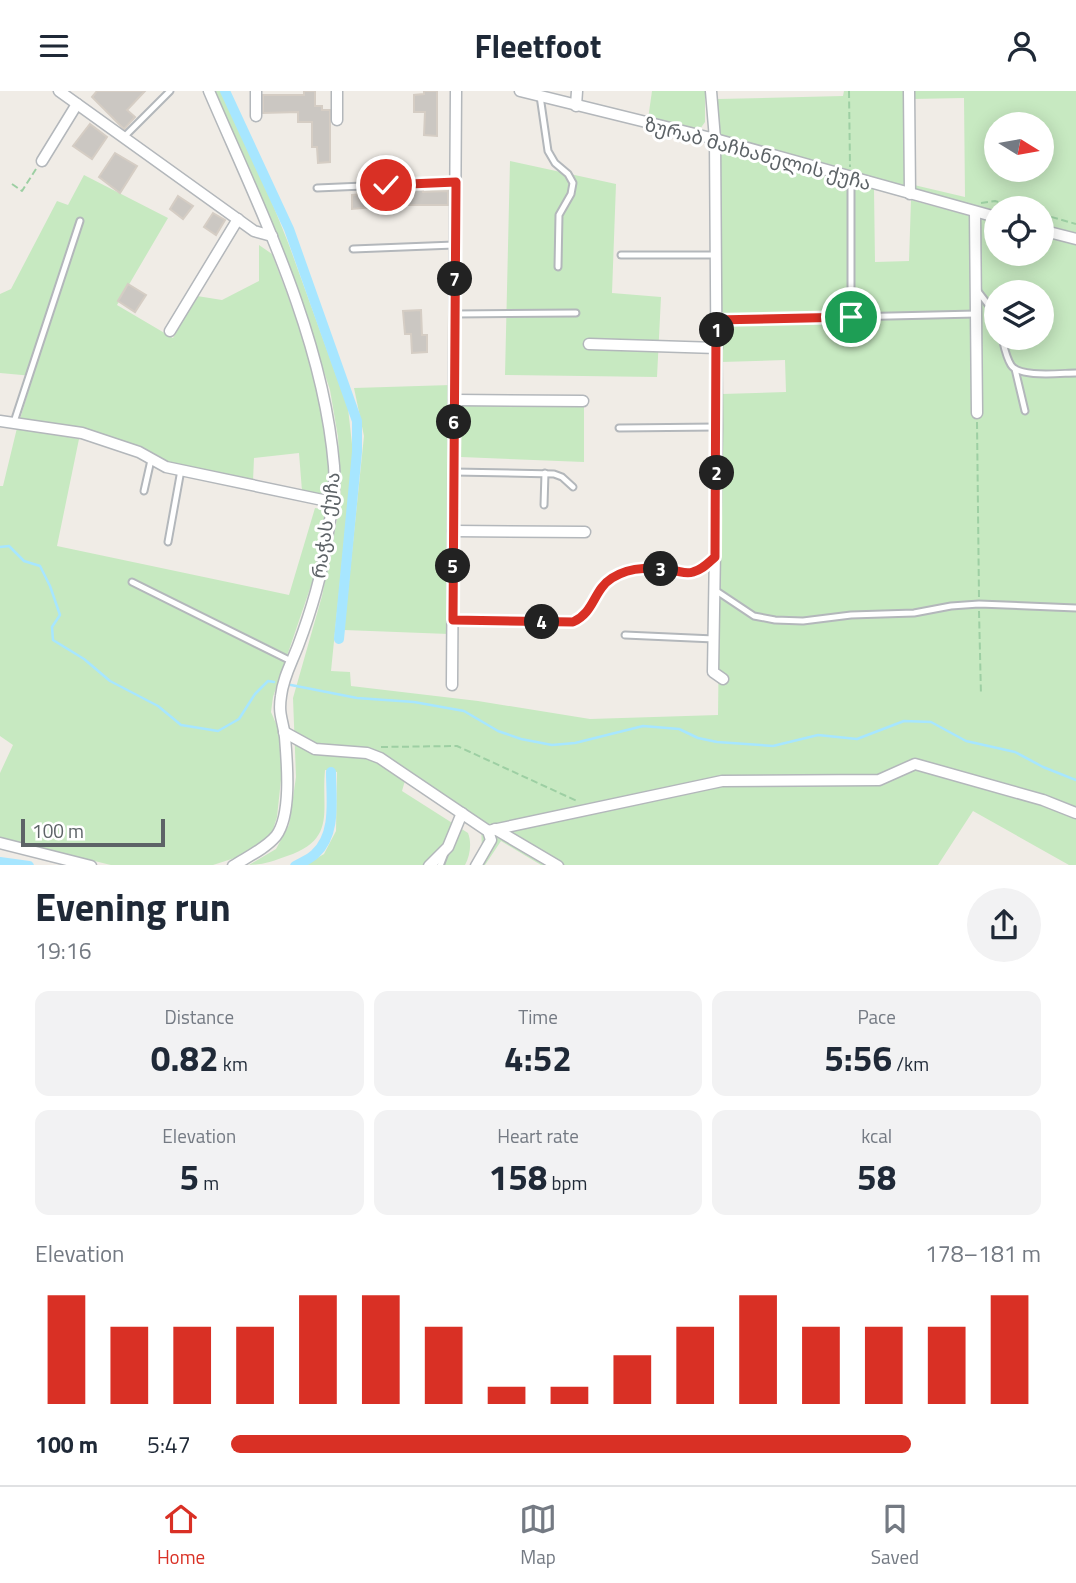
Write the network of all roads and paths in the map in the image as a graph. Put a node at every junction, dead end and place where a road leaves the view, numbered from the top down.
1 (59, 91) edge
2 (170, 91) edge
3 (209, 91) edge
4 (256, 91) edge
5 (337, 91) edge
6 (457, 91) edge
7 (520, 91) edge
8 (577, 91) edge
9 (712, 91) edge
10 (849, 91) edge
11 (909, 91) edge
12 (540, 96) junction
13 (77, 104) junction
14 (576, 106) junction
15 (257, 116) dead end
16 (337, 120) dead end
17 (124, 138) junction
18 (715, 139) junction
19 (42, 161) joint
20 (851, 178) junction
21 (456, 182) junction
22 (12, 184) dead end
23 (317, 188) dead end
24 (910, 194) junction
25 (984, 202) edge
26 (970, 211) junction
27 (984, 215) edge
28 (1054, 218) edge
29 (238, 219) junction
30 (80, 221) dead end
31 (1076, 224) edge
32 (1054, 233) edge
33 (272, 236) junction
34 (1076, 239) edge
35 (456, 245) junction
36 (353, 249) dead end
37 (621, 255) dead end
38 (716, 255) junction
39 (558, 267) dead end
40 (975, 287) junction
41 (984, 299) edge
42 (576, 313) dead end
43 (455, 314) junction
44 (976, 314) junction
45 (851, 317) junction
46 (716, 320) junction
47 (170, 331) dead end
48 (589, 344) dead end
49 (717, 348) junction
50 (1006, 350) edge
51 (1015, 369) junction
52 (1076, 373) edge
53 (454, 400) junction
54 (583, 401) dead end
55 (1025, 411) dead end
56 (977, 414) joint
57 (0, 421) edge
58 (14, 422) junction
59 (717, 427) junction
60 (619, 428) dead end
61 (151, 460) junction
62 (181, 470) junction
63 (454, 472) junction
64 (545, 473) junction
65 (573, 487) dead end
66 (144, 491) dead end
67 (332, 502) junction
68 (544, 505) dead end
69 (453, 531) junction
70 (585, 532) dead end
71 (168, 542) dead end
72 (715, 557) junction
73 (132, 582) dead end
74 (715, 590) junction
75 (979, 604) junction
76 (1076, 608) edge
77 (453, 620) junction
78 (625, 635) dead end
79 (714, 639) junction
80 (291, 661) junction
81 (723, 679) dead end
82 (452, 685) dead end
83 (981, 695) dead end
84 (284, 732) junction
85 (382, 747) dead end
86 (594, 808) junction
87 (462, 813) junction
88 (1076, 813) edge
89 (492, 830) junction
90 (0, 843) edge
91 (448, 847) junction
92 (87, 865) edge
93 (235, 865) edge
94 (430, 865) edge
95 (440, 865) edge
96 (477, 865) edge
97 (556, 865) edge

1 - 13 street
2 - 17 lane
3 - 33 street, რაჭას ქუჩა
4 - 15 street
5 - 16 street
6 - 21 street
7 - 12 street, ზურაბ მაჩხანელის ქუჩა
8 - 14 street
9 - 18 street
10 - 20 path
11 - 24 street
12 - 14 street, ზურაბ მაჩხანელის ქუჩა
12 - 39 lane
13 - 17 street
13 - 19 street
14 - 18 street, ზურაბ მაჩხანელის ქუჩა
17 - 29 street
18 - 20 street, ზურაბ მაჩხანელის ქუჩა
18 - 38 street
19 - 22 path
20 - 24 street, ზურაბ მაჩხანელის ქუჩა
20 - 45 lane
21 - 23 lane
21 - 35 street
24 - 26 street, ზურაბ მაჩხანელის ქუჩა
25 - 26 path
26 - 27 street, ზურაბ მაჩხანელის ქუჩა
26 - 40 street
28 - 31 path
29 - 33 street
29 - 47 street
30 - 58 lane
32 - 34 street
33 - 67 street, რაჭას ქუჩა
35 - 36 lane
35 - 43 street
37 - 38 lane
38 - 46 street
40 - 41 lane
40 - 44 street
42 - 43 lane
43 - 53 street
44 - 45 lane
44 - 56 street
45 - 46 lane
46 - 49 street
48 - 49 street
49 - 59 street
50 - 51 lane
51 - 52 lane
51 - 55 lane
53 - 54 street
53 - 63 street
56 - 75 path
57 - 58 street
58 - 61 street
59 - 60 lane
59 - 72 street
61 - 62 street
61 - 66 lane
62 - 67 street
62 - 71 lane
63 - 64 lane
63 - 69 street
64 - 65 lane
64 - 68 lane
67 - 80 street, რაჭას ქუჩა
69 - 70 street
69 - 77 street
72 - 74 street
72 - 77 path
73 - 80 lane
74 - 75 lane
74 - 79 street
75 - 76 lane
75 - 83 path
77 - 82 street
78 - 79 lane
79 - 81 street
80 - 84 street, რაჭას ქუჩა
84 - 87 street
84 - 93 street, რაჭას ქუჩა
85 - 86 path
86 - 88 street
86 - 89 street
87 - 89 street
87 - 91 street
89 - 96 street
89 - 97 street
90 - 92 street
91 - 94 street
91 - 95 lane

